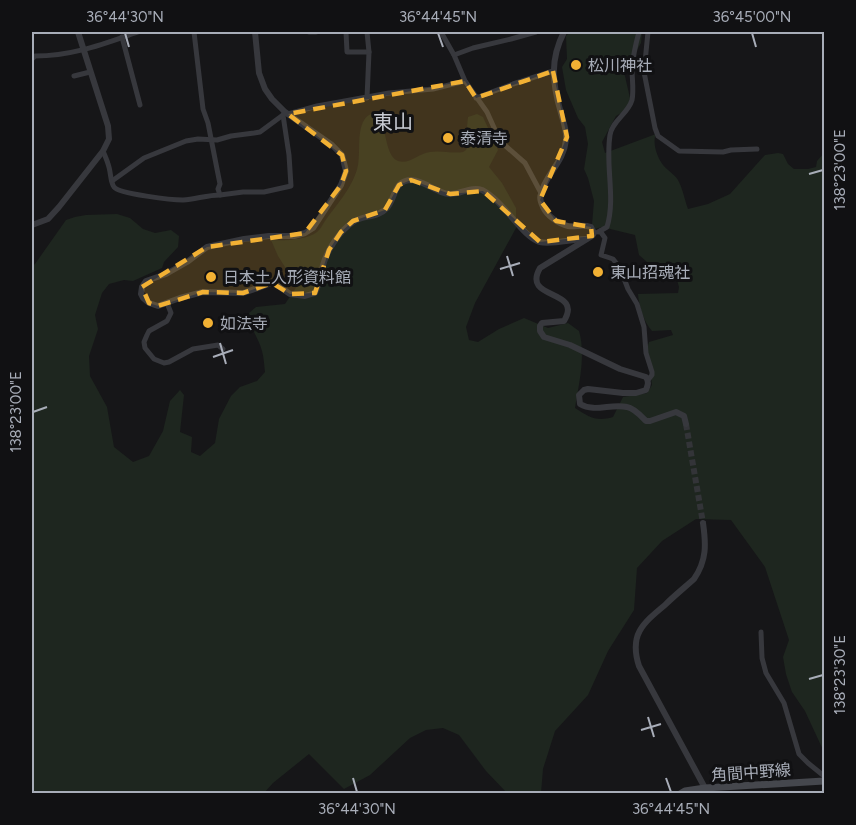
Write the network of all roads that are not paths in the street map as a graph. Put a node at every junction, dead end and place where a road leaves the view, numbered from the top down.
1 (78, 32) edge
2 (138, 32) edge
3 (194, 32) edge
4 (255, 32) edge
5 (309, 32) edge
6 (316, 32) edge
7 (346, 32) edge
8 (367, 32) edge
9 (441, 32) edge
10 (536, 32) edge
11 (564, 32) edge
12 (639, 32) edge
13 (648, 32) edge
14 (122, 37) junction
15 (32, 49) edge
16 (83, 49) junction
17 (369, 52) junction
18 (454, 55) junction
19 (33, 57) edge
20 (553, 71) junction
21 (90, 72) junction
22 (74, 76) dead end
23 (465, 81) junction
24 (367, 98) junction
25 (476, 98) junction
26 (140, 105) dead end
27 (285, 114) junction
28 (211, 140) junction
29 (757, 149) dead end
30 (103, 152) junction
31 (112, 181) junction
32 (541, 193) junction
33 (220, 195) junction
34 (32, 225) edge
35 (597, 232) junction
36 (586, 239) junction
37 (167, 303) junction
38 (223, 349) dead end
39 (648, 380) junction
40 (686, 424) dead end
41 (703, 523) tunnel mouth
42 (761, 632) dead end
43 (825, 776) edge
44 (825, 781) edge
45 (705, 788) junction
46 (680, 794) edge

1 - 16 street
2 - 14 street
3 - 28 street
4 - 27 street
5 - 6 street
7 - 17 street
8 - 17 street
9 - 18 street
10 - 18 street
11 - 20 street
12 - 35 street
13 - 29 street
14 - 16 street
14 - 26 street
15 - 19 street
16 - 19 street
16 - 21 street
17 - 24 street
18 - 23 street
20 - 25 street
20 - 32 street
21 - 22 street
21 - 30 street
23 - 24 street
23 - 25 street
24 - 27 street
25 - 32 street
27 - 28 street
27 - 33 street
27 - 37 street
28 - 31 street
28 - 33 street
30 - 31 street
30 - 34 street
31 - 33 street
32 - 35 street
35 - 36 street
35 - 39 street
36 - 37 street
36 - 39 street
37 - 38 street
39 - 40 street
41 - 45 street
42 - 43 street
44 - 45 main road, 角間中野線
45 - 46 main road, 角間中野線

